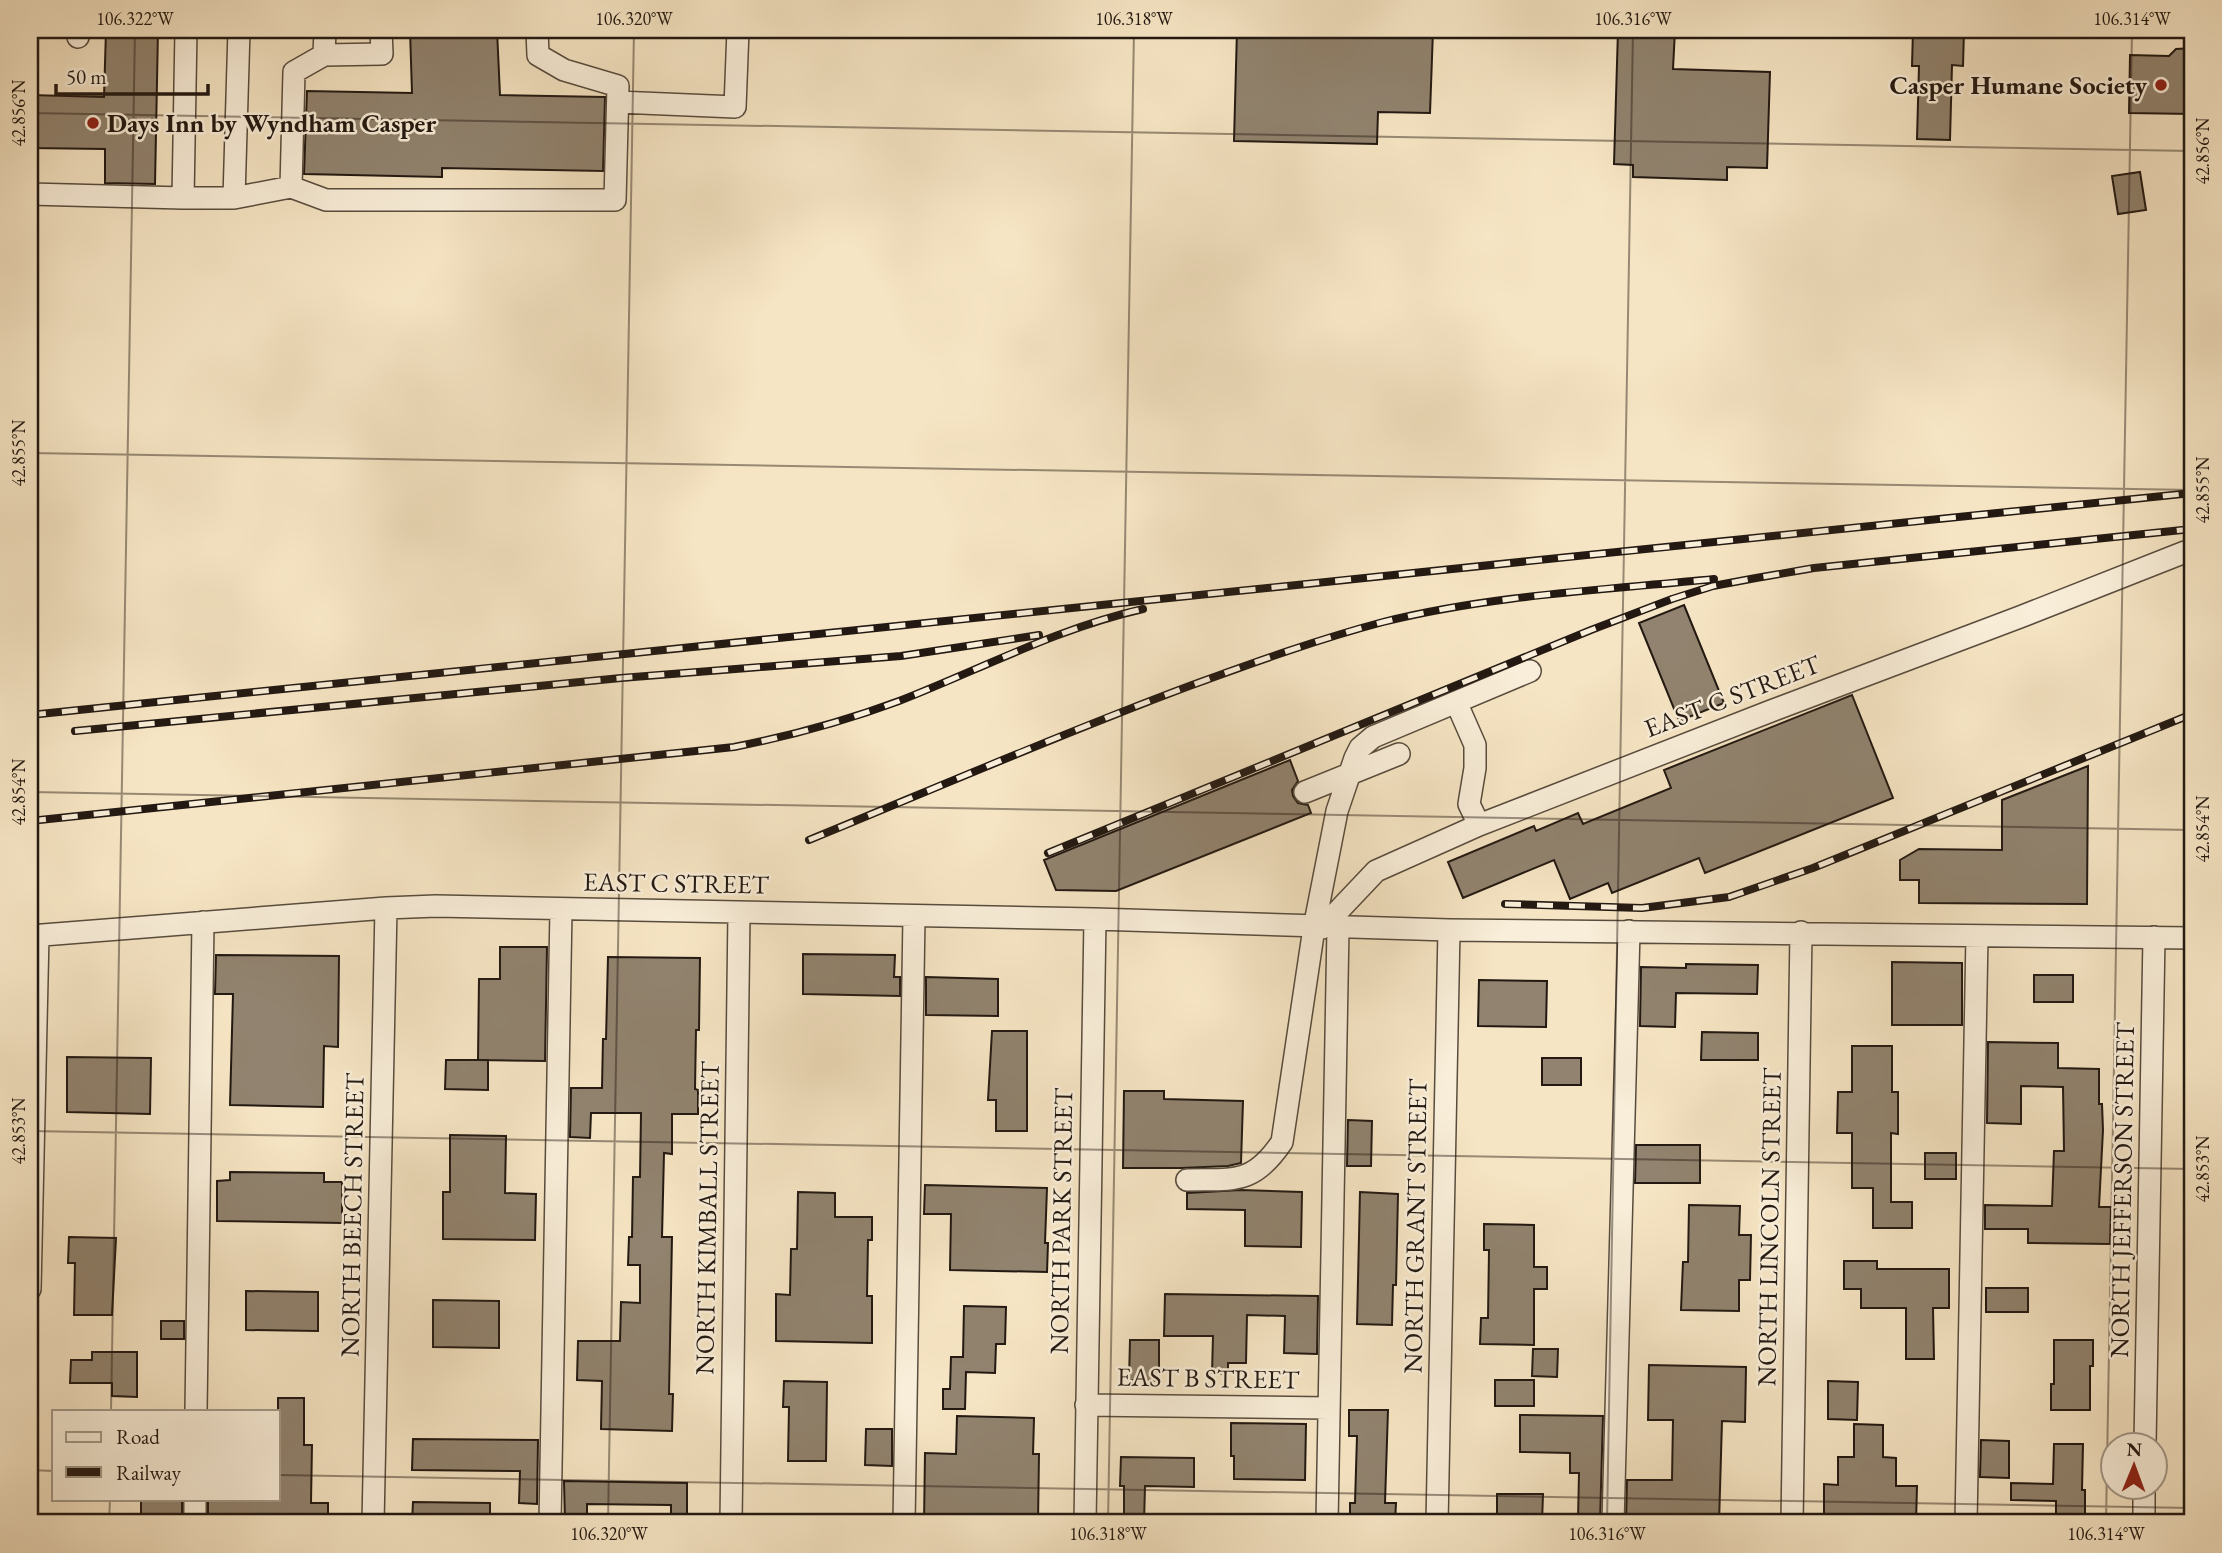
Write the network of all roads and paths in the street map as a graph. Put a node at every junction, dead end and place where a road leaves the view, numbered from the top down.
1 (186, 30) edge
2 (239, 30) edge
3 (324, 30) edge
4 (382, 30) edge
5 (537, 30) edge
6 (738, 30) edge
7 (324, 55) junction
8 (618, 102) junction
9 (291, 187) junction
10 (30, 194) edge
11 (183, 198) junction
12 (234, 198) junction
13 (2185, 552) dead end
14 (1530, 671) dead end
15 (1457, 704) junction
16 (1399, 754) dead end
17 (1349, 775) junction
18 (1305, 792) dead end
19 (1479, 825) junction
20 (386, 908) junction
21 (561, 909) junction
22 (739, 913) junction
23 (914, 917) junction
24 (1095, 919) junction
25 (203, 922) junction
26 (1325, 928) junction
27 (1449, 930) junction
28 (1629, 931) junction
29 (1801, 932) junction
30 (34, 936) edge
31 (1977, 936) junction
32 (2154, 937) junction
33 (2192, 938) edge
34 (1186, 1181) dead end
35 (30, 1289) edge
36 (1086, 1405) junction
37 (1329, 1408) junction
38 (196, 1410) edge
39 (2145, 1430) edge
40 (195, 1500) edge
41 (2144, 1500) edge
42 (195, 1523) edge
43 (373, 1523) edge
44 (550, 1523) edge
45 (731, 1523) edge
46 (904, 1523) edge
47 (1085, 1523) edge
48 (1327, 1523) edge
49 (1437, 1523) edge
50 (1613, 1523) edge
51 (1792, 1523) edge
52 (1966, 1523) edge
53 (2144, 1523) edge

1 - 11 street
2 - 12 street
3 - 7 street
4 - 7 street
5 - 8 street
6 - 8 street
7 - 9 street
8 - 9 street
9 - 12 street
10 - 11 street
11 - 12 street
13 - 19 street, EAST C STREET
14 - 15 street
15 - 17 street
15 - 19 street
16 - 17 street
17 - 18 street
17 - 26 street
19 - 26 street, EAST C STREET
20 - 21 street, EAST C STREET
20 - 25 street, EAST C STREET
20 - 43 street, NORTH BEECH STREET
21 - 22 street, EAST C STREET
21 - 44 street
22 - 23 street, EAST C STREET
22 - 45 street, NORTH KIMBALL STREET
23 - 24 street, EAST C STREET
23 - 46 street
24 - 26 street, EAST C STREET
24 - 36 street, NORTH PARK STREET
25 - 30 street, EAST C STREET
25 - 38 street
26 - 27 street, EAST C STREET
26 - 34 street
26 - 37 street
27 - 28 street, EAST C STREET
27 - 49 street, NORTH GRANT STREET
28 - 29 street, EAST C STREET
28 - 50 street
29 - 31 street, EAST C STREET
29 - 51 street, NORTH LINCOLN STREET
30 - 35 street
31 - 32 street, EAST C STREET
31 - 52 street
32 - 33 street, EAST C STREET
32 - 39 street, NORTH JEFFERSON STREET
36 - 37 street, EAST B STREET
36 - 47 street, NORTH PARK STREET
37 - 48 street
40 - 42 street
41 - 53 street

